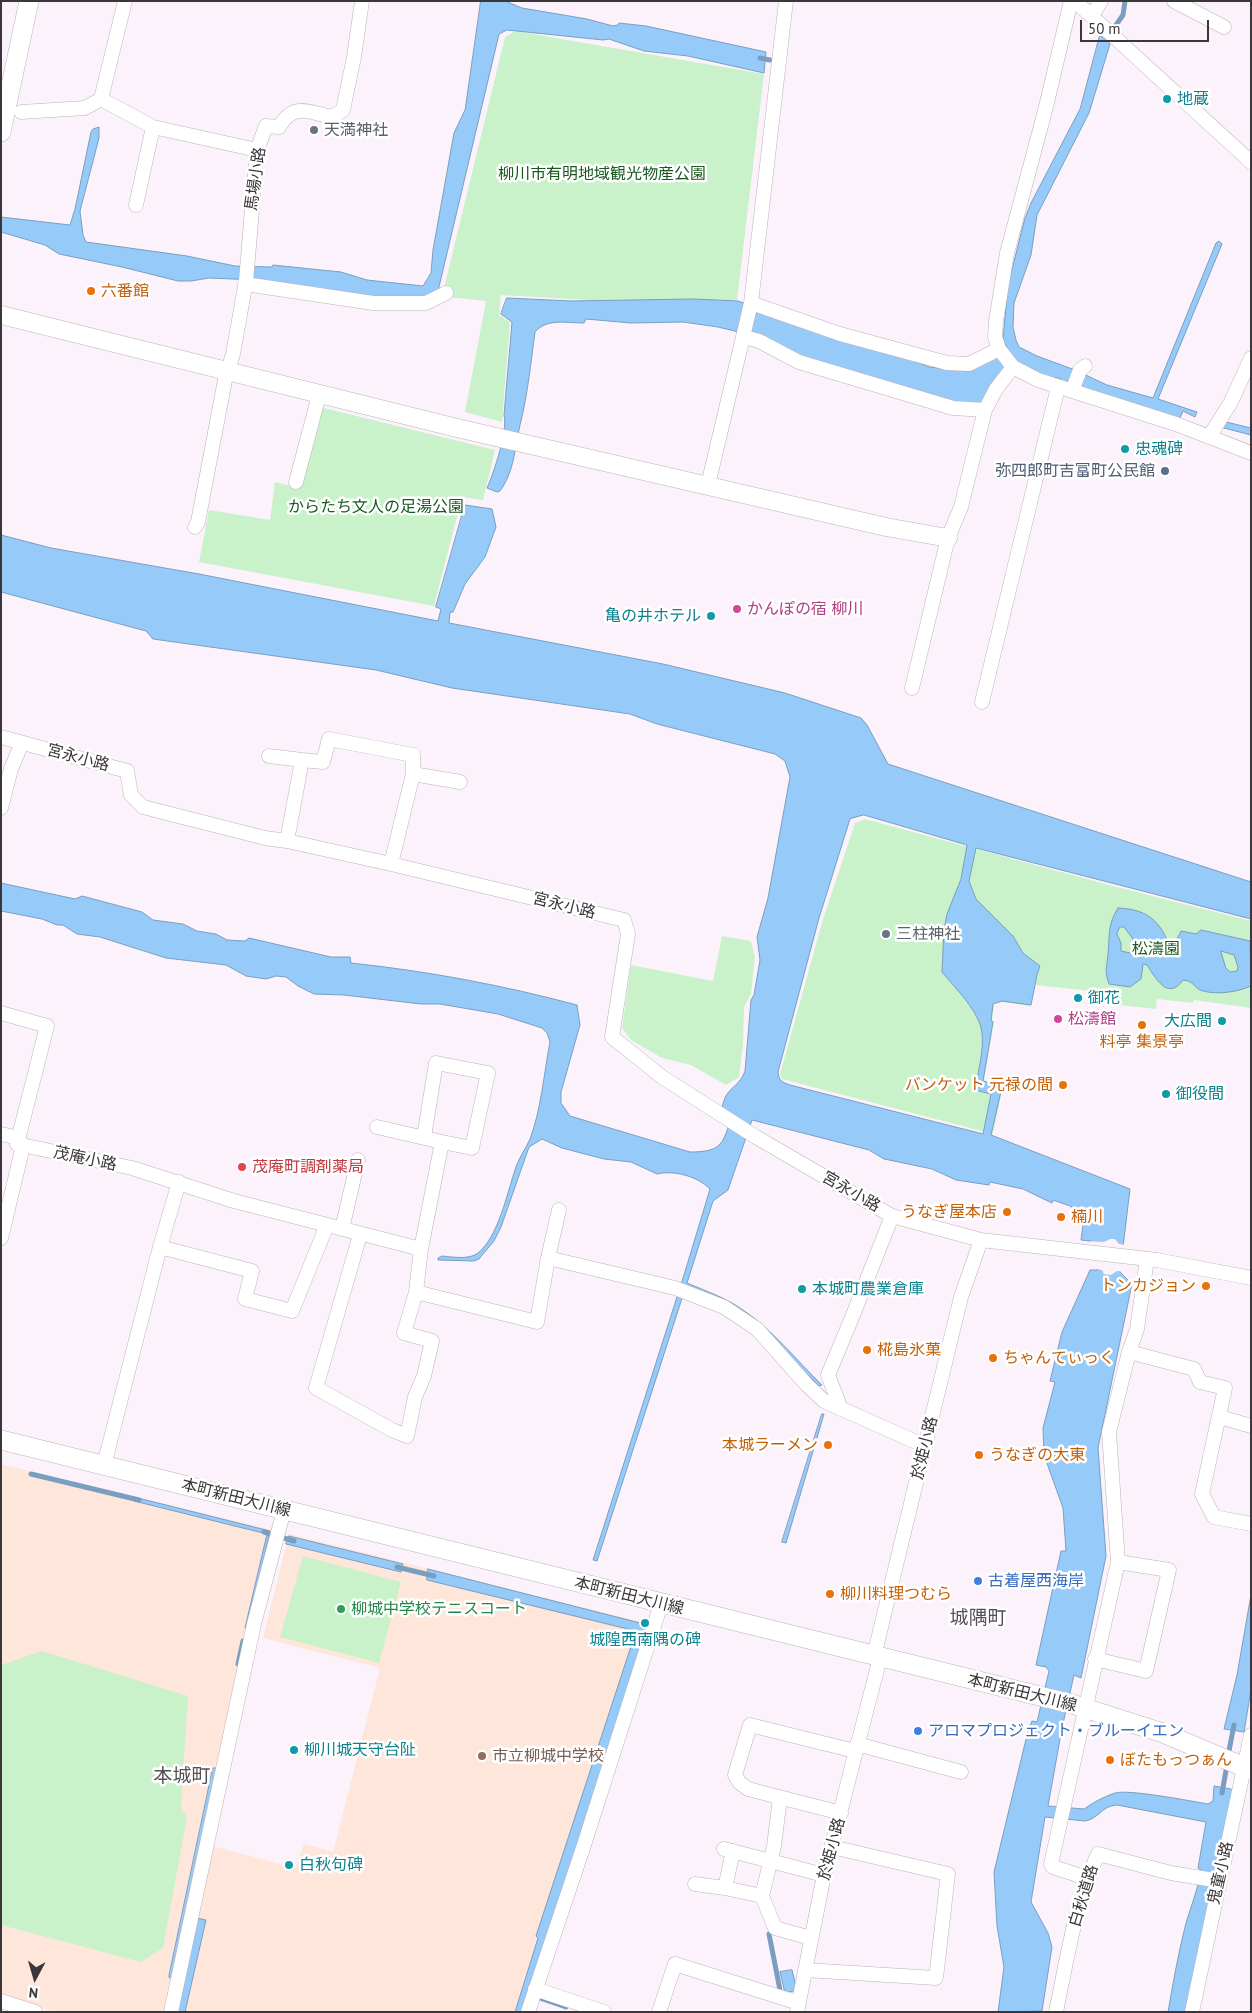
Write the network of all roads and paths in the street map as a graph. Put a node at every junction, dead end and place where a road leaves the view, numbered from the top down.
1 (29, 1) edge
2 (125, 1) edge
3 (362, 1) edge
4 (786, 1) edge
5 (1071, 1) edge
6 (1075, 1) edge
7 (1101, 1) edge
8 (1174, 1) edge
9 (1092, 16) junction
10 (1224, 27) dead end
11 (101, 99) junction
12 (21, 112) dead end
13 (153, 127) junction
14 (1, 132) edge
15 (257, 150) junction
16 (1251, 162) edge
17 (136, 205) dead end
18 (246, 283) junction
19 (446, 294) dead end
20 (751, 303) junction
21 (1, 315) edge
22 (744, 337) junction
23 (999, 349) junction
24 (1251, 358) edge
25 (1013, 367) junction
26 (1082, 368) dead end
27 (228, 371) junction
28 (1058, 387) junction
29 (1073, 389) junction
30 (317, 403) dead end
31 (985, 410) junction
32 (1209, 436) junction
33 (1251, 453) edge
34 (296, 482) dead end
35 (708, 485) junction
36 (195, 527) dead end
37 (948, 538) junction
38 (912, 688) dead end
39 (982, 702) dead end
40 (1, 737) edge
41 (22, 743) junction
42 (268, 756) dead end
43 (302, 760) junction
44 (413, 774) junction
45 (460, 782) dead end
46 (1, 808) edge
47 (287, 841) junction
48 (391, 864) junction
49 (1, 1013) edge
50 (377, 1127) dead end
51 (1, 1134) edge
52 (424, 1137) junction
53 (21, 1142) junction
54 (442, 1142) junction
55 (358, 1160) dead end
56 (179, 1182) junction
57 (559, 1210) dead end
58 (892, 1216) junction
59 (327, 1225) junction
60 (342, 1229) junction
61 (360, 1235) junction
62 (1, 1238) edge
63 (981, 1240) junction
64 (160, 1247) junction
65 (421, 1250) junction
66 (548, 1258) junction
67 (1146, 1258) junction
68 (1251, 1278) edge
69 (416, 1292) junction
70 (1130, 1352) junction
71 (841, 1409) junction
72 (1220, 1417) junction
73 (1251, 1426) edge
74 (1, 1440) edge
75 (925, 1446) junction
76 (104, 1465) junction
77 (284, 1510) junction
78 (1251, 1524) edge
79 (1118, 1562) junction
80 (661, 1604) junction
81 (877, 1657) junction
82 (1095, 1659) junction
83 (1078, 1706) junction
84 (1251, 1734) edge
85 (856, 1748) junction
86 (1248, 1768) edge
87 (961, 1772) dead end
88 (780, 1798) junction
89 (841, 1813) junction
90 (832, 1847) junction
91 (770, 1861) junction
92 (824, 1875) junction
93 (1087, 1878) junction
94 (1210, 1879) junction
95 (695, 1884) dead end
96 (726, 1888) junction
97 (762, 1896) junction
98 (811, 1938) junction
99 (805, 1970) junction
100 (532, 1998) edge
101 (1, 2001) edge
102 (798, 2008) edge
103 (35, 2012) edge
104 (171, 2012) edge
105 (604, 2012) edge
106 (659, 2012) edge
107 (1056, 2012) edge
108 (1192, 2012) edge

1 - 14 main road
2 - 11 street
3 - 15 street, 馬場小路
4 - 20 street
5 - 23 street
6 - 9 street
7 - 9 street
8 - 10 street
9 - 16 street
11 - 12 street
11 - 13 street
13 - 15 street
13 - 17 street
15 - 18 street, 馬場小路
18 - 19 street
18 - 27 street, 馬場小路
20 - 22 street
20 - 23 street
21 - 27 street
22 - 31 street
22 - 35 street
23 - 25 street
24 - 32 street
25 - 28 street
25 - 31 street
26 - 29 street
27 - 35 street
27 - 36 street, 馬場小路
28 - 29 street
28 - 39 street
29 - 32 street
30 - 34 street
31 - 37 street
32 - 33 street
35 - 37 street
37 - 38 street
40 - 41 street, 宮永小路
41 - 46 street
41 - 47 street, 宮永小路
42 - 43 street
43 - 44 street
43 - 47 street
44 - 45 street
44 - 48 street
47 - 48 street, 宮永小路
48 - 58 street, 宮永小路
49 - 53 street
50 - 52 street
51 - 53 street, 茂庵小路
52 - 54 street
52 - 54 street
53 - 56 street, 茂庵小路
53 - 62 street
54 - 65 street
55 - 60 street
56 - 59 street, 茂庵小路
56 - 64 street
57 - 66 street
58 - 63 street, 宮永小路
58 - 71 street
59 - 60 street, 茂庵小路
59 - 64 street
60 - 61 street, 茂庵小路
61 - 65 street, 茂庵小路
61 - 69 street
63 - 67 street, 宮永小路
63 - 75 street, 於姫小路
64 - 76 street
65 - 69 street
66 - 69 street
66 - 71 street
67 - 68 street, 宮永小路
67 - 70 street
70 - 72 street
70 - 79 street
71 - 75 street
72 - 73 street
72 - 78 street
74 - 76 main road, 本町新田大川線
75 - 81 street, 於姫小路
76 - 77 main road, 本町新田大川線
77 - 80 main road, 本町新田大川線
77 - 104 street
79 - 82 street
79 - 82 street
80 - 81 main road, 本町新田大川線
80 - 100 street
81 - 83 main road, 本町新田大川線
81 - 85 street, 於姫小路
82 - 83 street
83 - 86 main road, 本町新田大川線
83 - 93 street
84 - 86 street, 鬼童小路
85 - 87 street
85 - 88 street
85 - 89 street, 於姫小路
86 - 94 street, 鬼童小路
88 - 89 street
88 - 91 street
89 - 90 street, 於姫小路
90 - 92 street, 於姫小路
90 - 99 street
91 - 92 street
91 - 96 street
91 - 97 street
92 - 98 street, 於姫小路
93 - 94 street, 白秋道路
93 - 107 street, 白秋道路
94 - 108 street, 鬼童小路
95 - 96 street
96 - 97 street
97 - 98 street
98 - 99 street, 於姫小路
99 - 102 street, 於姫小路
100 - 105 street
101 - 103 street
102 - 106 street

